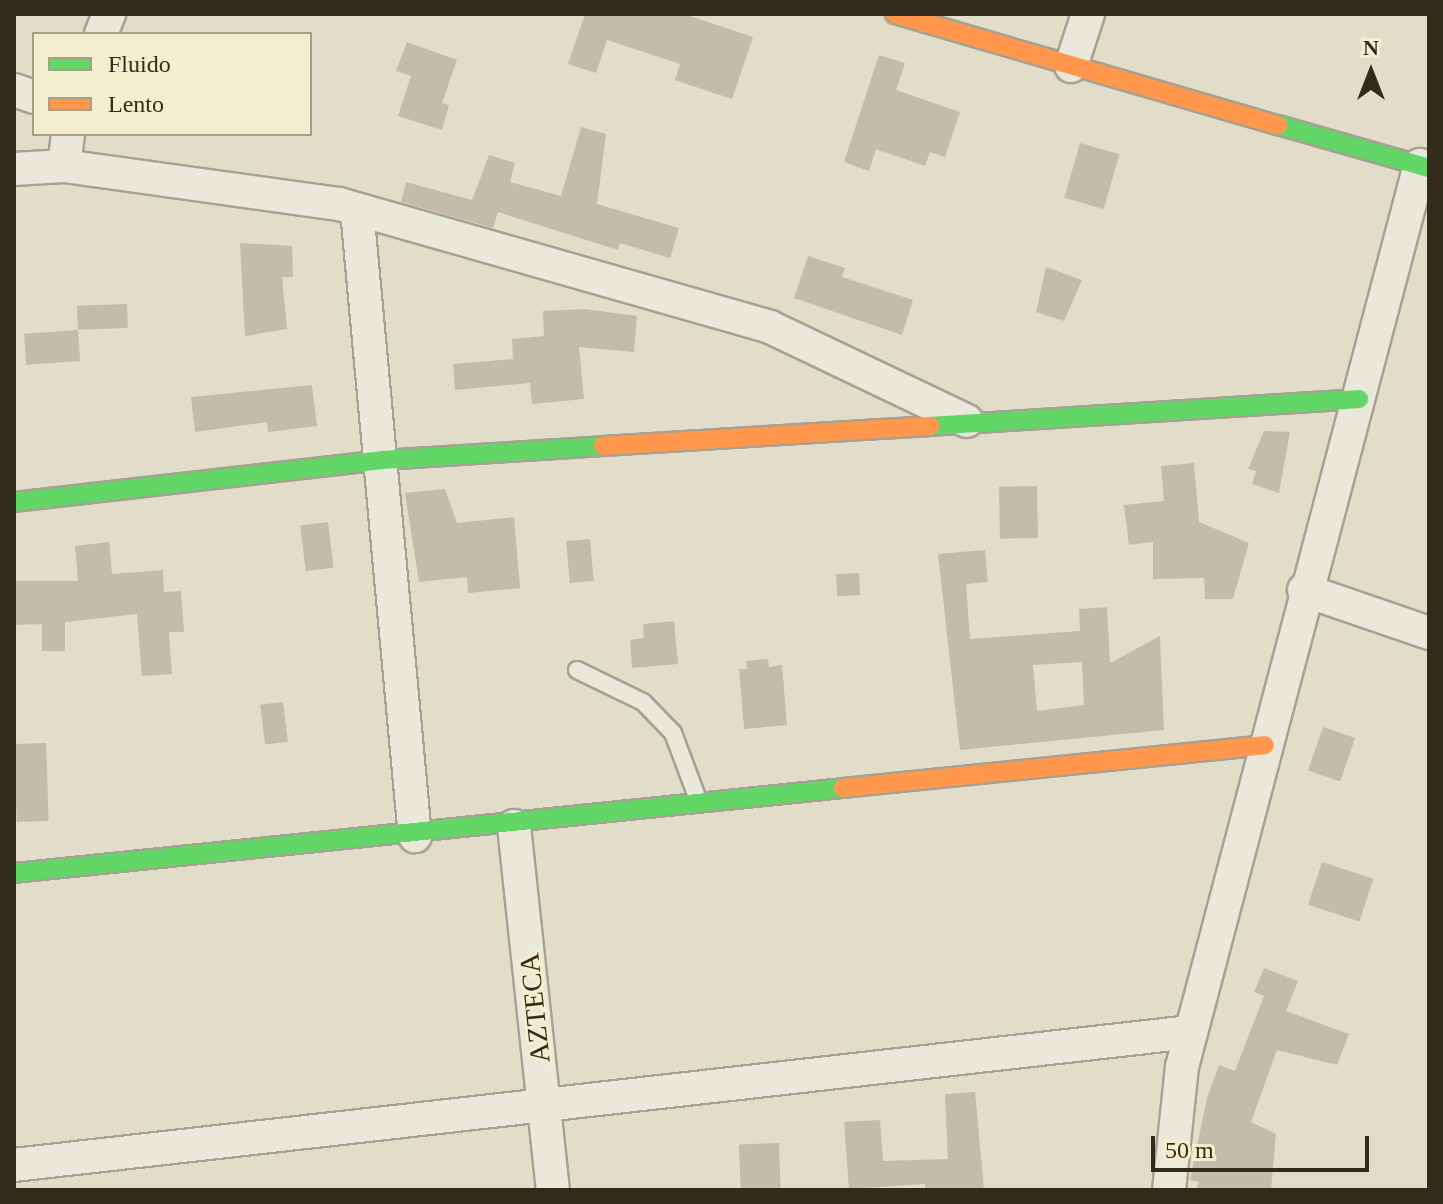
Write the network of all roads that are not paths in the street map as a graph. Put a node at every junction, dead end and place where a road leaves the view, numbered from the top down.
1 (895, 14) edge
2 (1088, 14) edge
3 (1071, 66) junction
4 (68, 136) edge
5 (64, 166) junction
6 (1424, 167) edge
7 (14, 169) edge
8 (357, 210) junction
9 (1359, 399) junction
10 (967, 421) junction
11 (382, 460) junction
12 (14, 502) edge
13 (1304, 590) junction
14 (1429, 633) edge
15 (577, 670) dead end
16 (1265, 745) junction
17 (701, 806) junction
18 (514, 826) junction
19 (415, 836) junction
20 (14, 873) edge
21 (1190, 1032) junction
22 (546, 1107) junction
23 (14, 1165) edge
24 (553, 1190) edge
25 (1169, 1190) edge

1 - 3 street
2 - 3 street
3 - 6 street
4 - 5 street
5 - 7 street
5 - 8 street
6 - 9 street
8 - 10 street
8 - 11 street
9 - 10 street
9 - 13 street
10 - 11 street
11 - 12 street
11 - 19 street
13 - 14 street
13 - 16 street
15 - 17 lane
16 - 17 street
16 - 21 street
17 - 18 street
18 - 19 street
18 - 22 street, AZTECA
19 - 20 street
21 - 22 street
21 - 25 street
22 - 23 street
22 - 24 street, AZTECA

